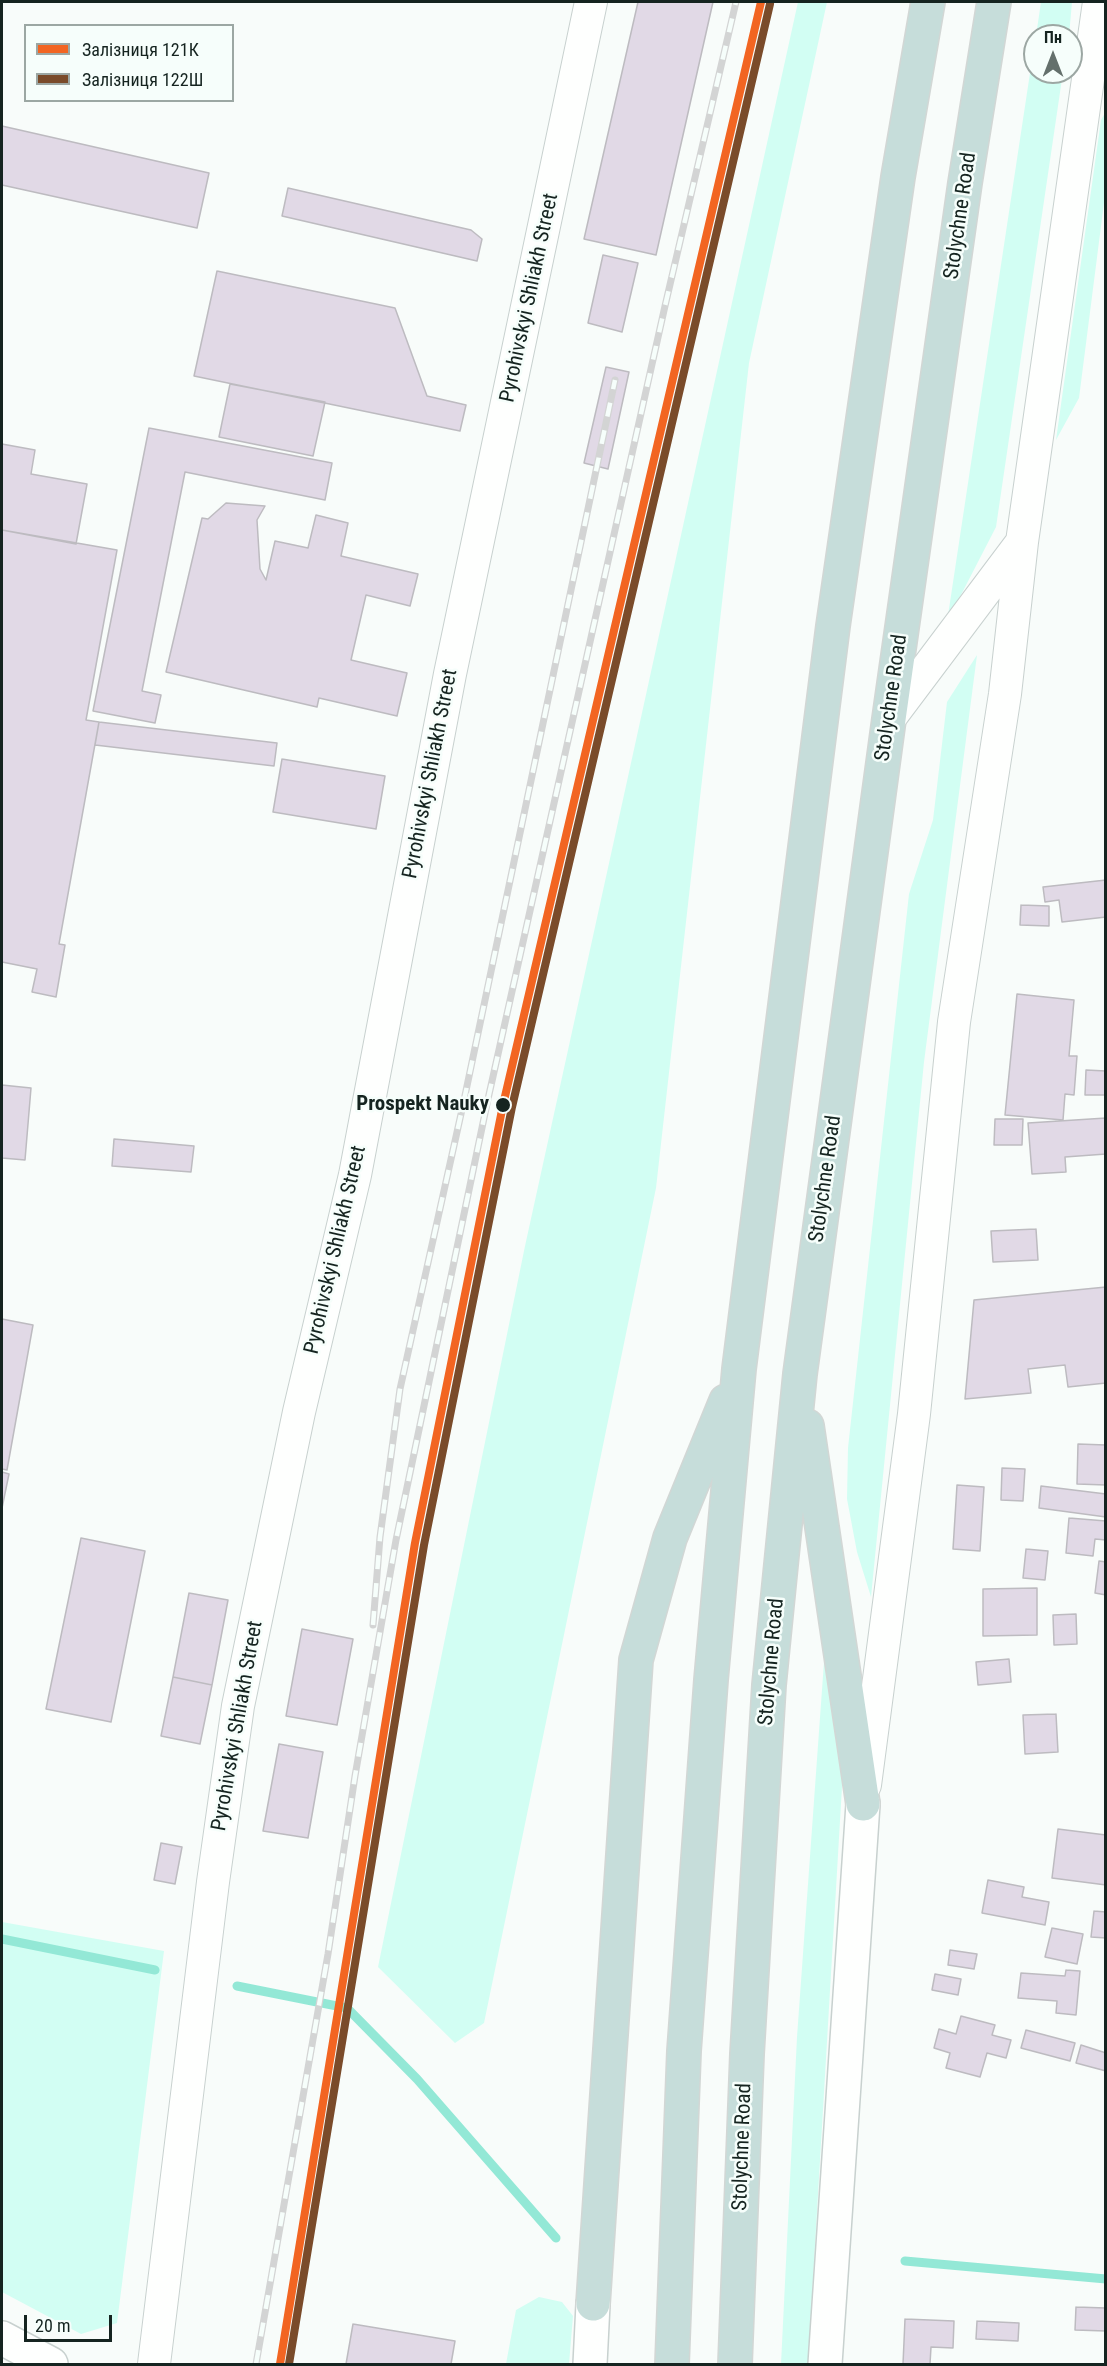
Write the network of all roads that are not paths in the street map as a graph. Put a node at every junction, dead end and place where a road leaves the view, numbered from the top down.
1 (591, 2) edge
2 (928, 2) edge
3 (994, 2) edge
4 (1100, 2) edge
5 (1022, 542) junction
6 (889, 719) junction
7 (739, 1369) junction
8 (800, 1374) junction
9 (863, 1804) junction
10 (593, 2304) joint
11 (2, 2338) edge
12 (51, 2364) edge
13 (154, 2364) edge
14 (590, 2364) edge
15 (672, 2364) edge
16 (735, 2364) edge
17 (825, 2364) edge

1 - 13 street, Pyrohivskyi Shliakh Street
2 - 7 highway
3 - 6 highway, Stolychne Road
4 - 5 street
5 - 6 street
5 - 9 street
6 - 8 highway, Stolychne Road
7 - 10 highway
7 - 15 highway
8 - 9 highway
8 - 16 highway, Stolychne Road
9 - 17 main road
10 - 14 main road
11 - 12 main road

